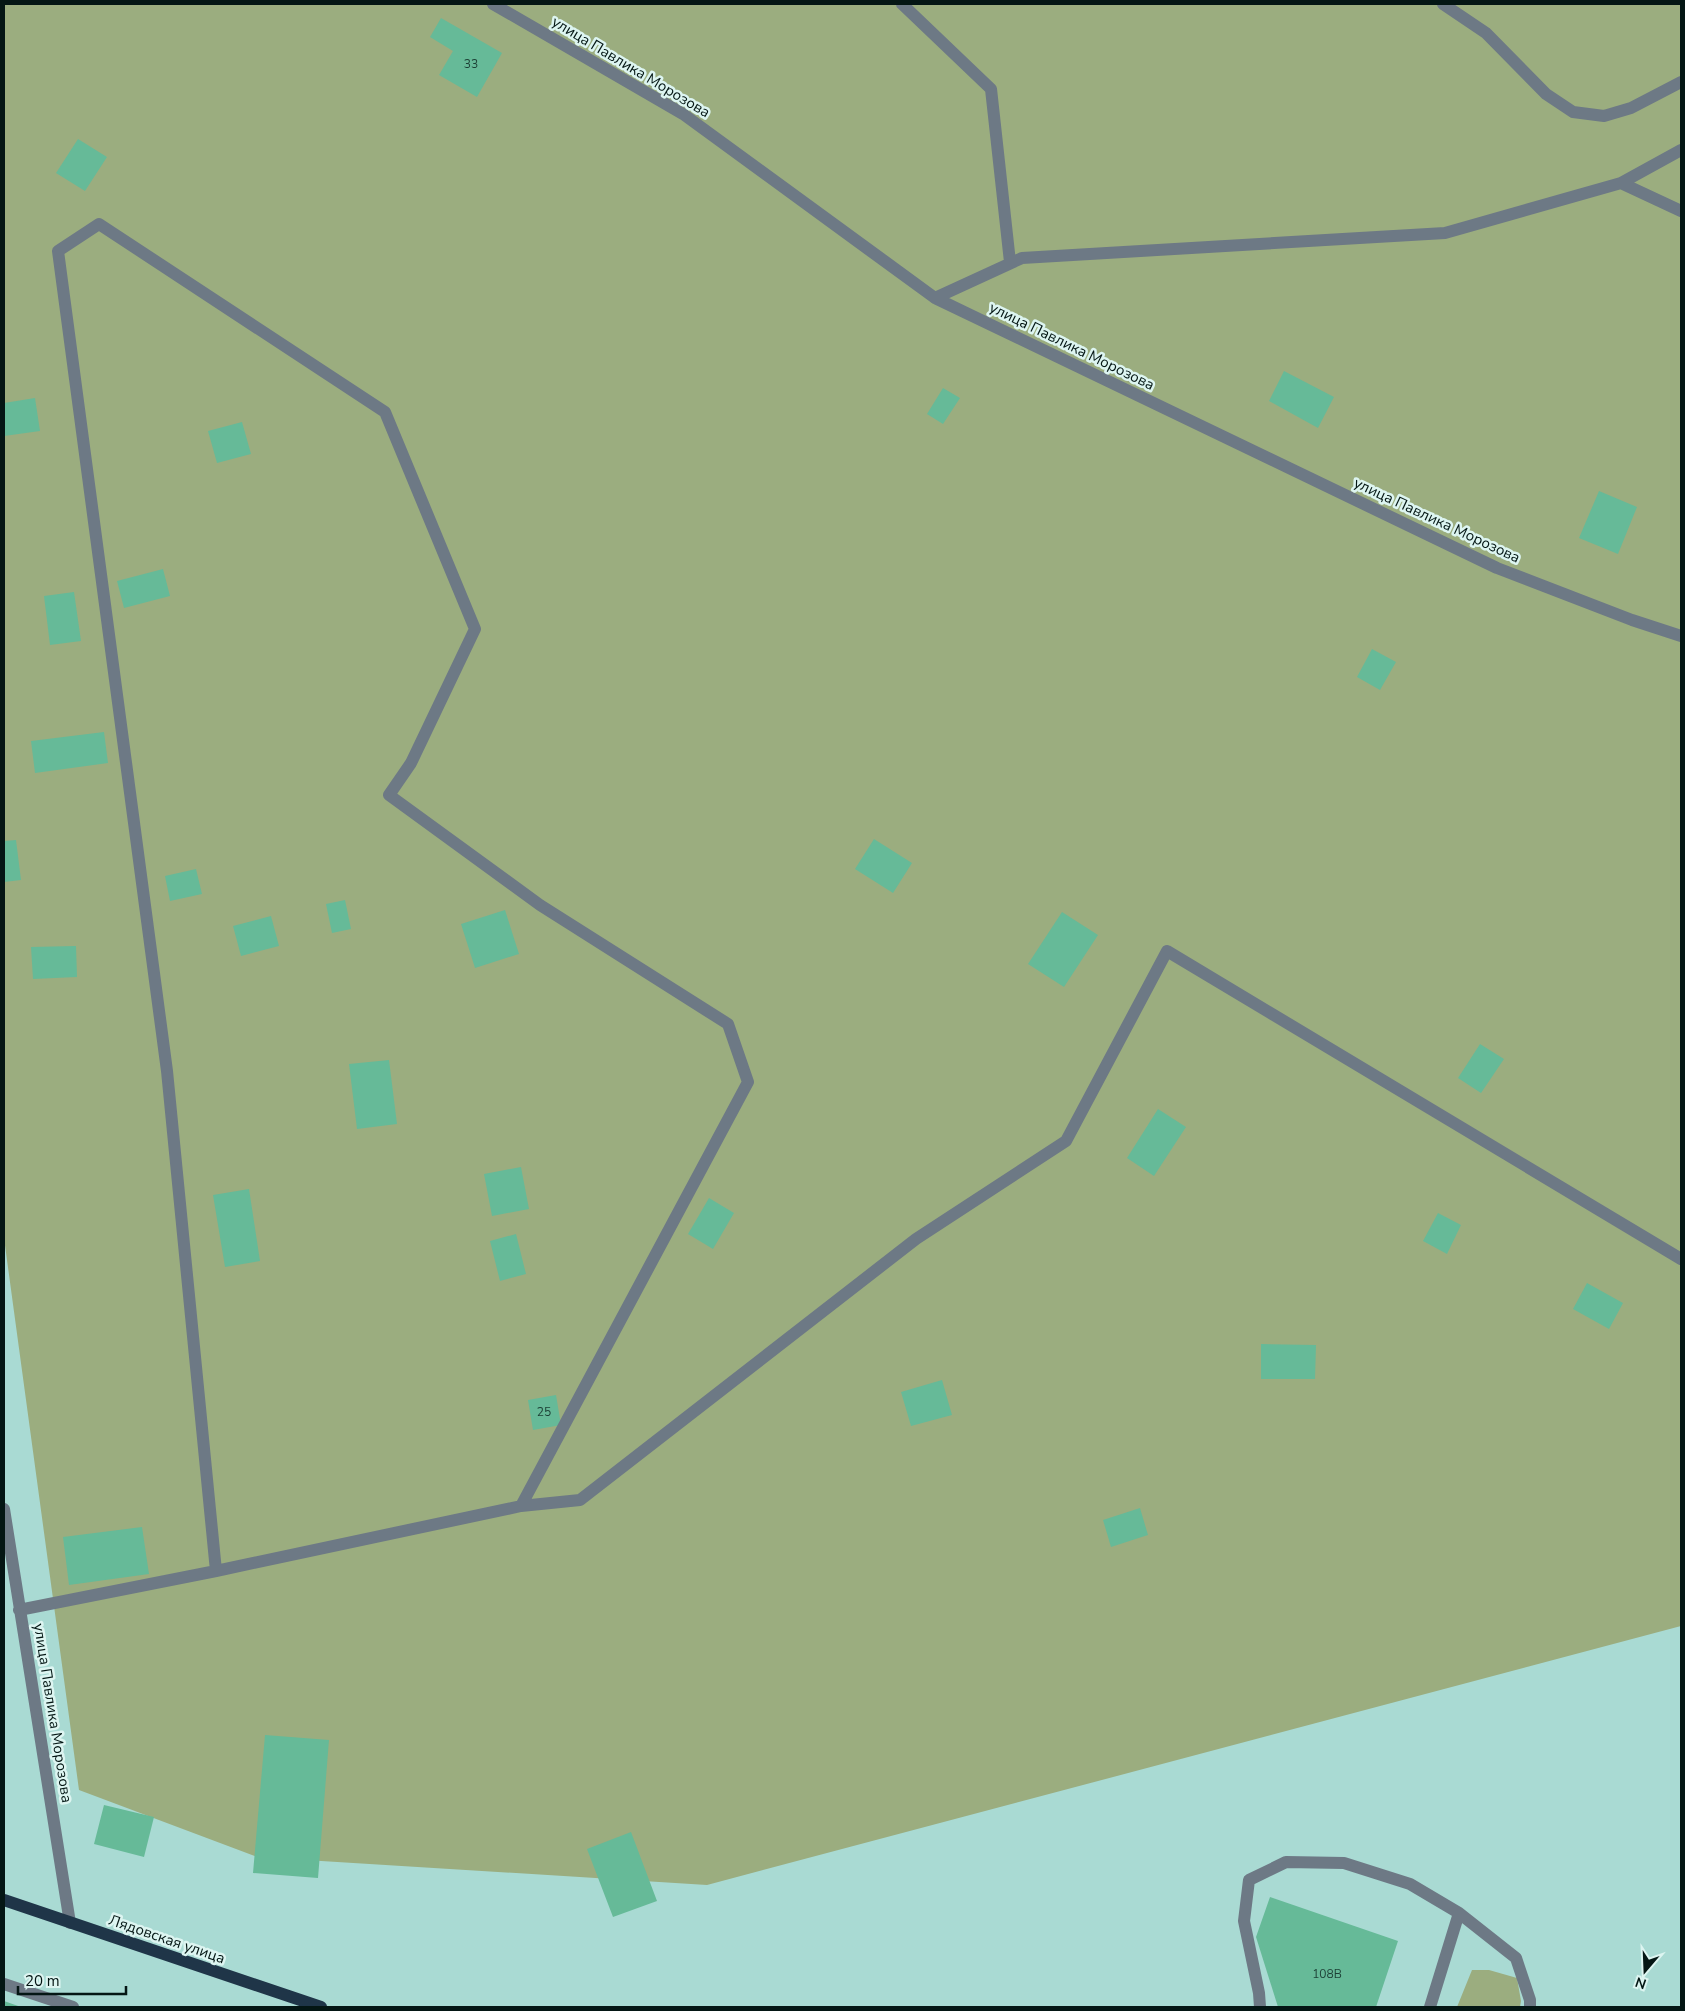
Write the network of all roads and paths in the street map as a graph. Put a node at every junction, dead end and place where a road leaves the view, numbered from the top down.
1 (493, 4) edge
2 (902, 4) edge
3 (1443, 4) edge
4 (1681, 82) edge
5 (1681, 150) edge
6 (1621, 182) junction
7 (1681, 211) edge
8 (1010, 262) junction
9 (935, 298) junction
10 (1681, 636) edge
11 (1681, 1258) edge
12 (521, 1506) junction
13 (4, 1509) edge
14 (216, 1571) junction
15 (20, 1610) junction
16 (4, 1900) edge
17 (1459, 1913) junction
18 (70, 1923) junction
19 (4, 1984) edge
20 (73, 2007) edge
21 (320, 2007) edge
22 (1260, 2007) edge
23 (1430, 2007) edge
24 (1530, 2007) edge

1 - 9 street, улица Павлика Морозова
2 - 8 street
3 - 4 street
5 - 6 street
6 - 7 street
6 - 8 street
8 - 9 street
9 - 10 street, улица Павлика Морозова
11 - 12 street
12 - 14 street
12 - 14 street
13 - 15 street, улица Павлика Морозова
14 - 15 street
15 - 18 street, улица Павлика Морозова
16 - 18 main road, Лядовская улица
17 - 22 street
17 - 23 street
17 - 24 street
18 - 21 main road, Лядовская улица
19 - 20 street

